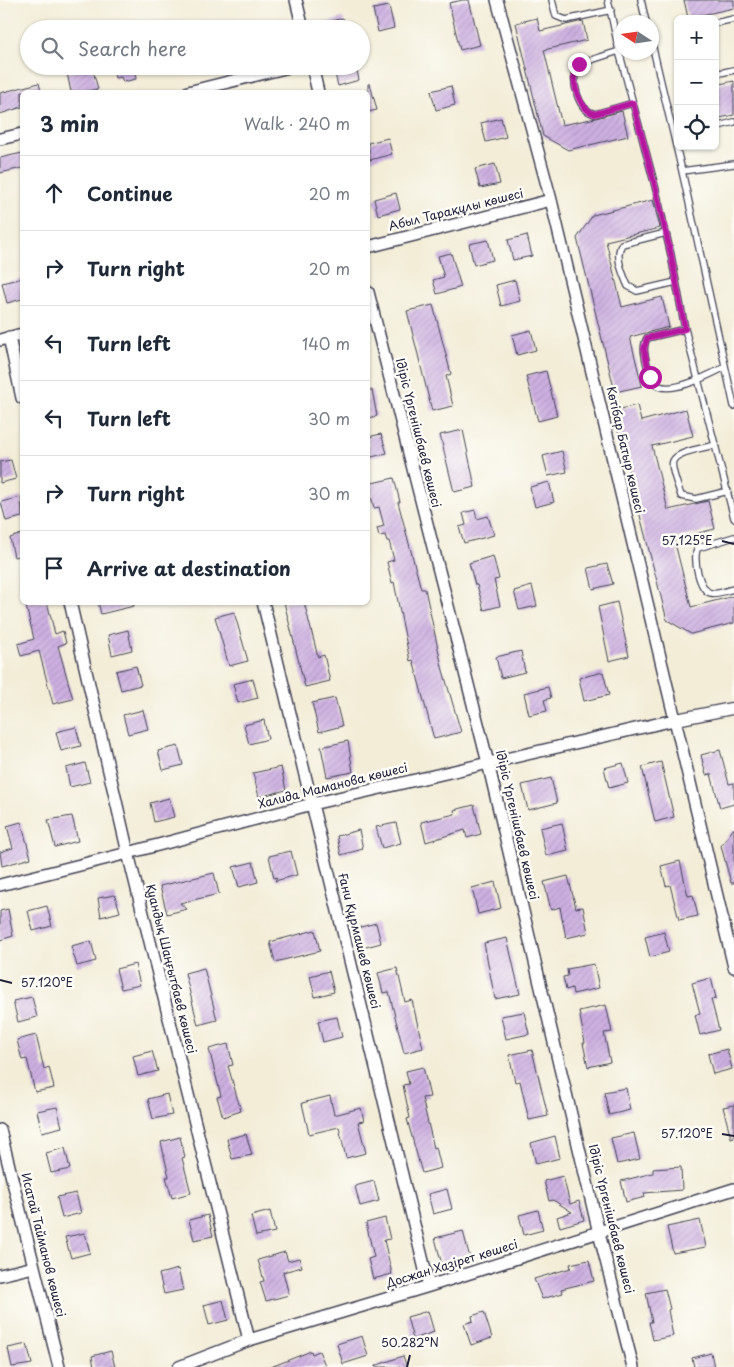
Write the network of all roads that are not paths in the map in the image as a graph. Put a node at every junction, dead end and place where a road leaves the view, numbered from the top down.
1 (296, 0) edge
2 (497, 0) edge
3 (552, 0) edge
4 (608, 0) edge
5 (641, 0) edge
6 (611, 10) junction
7 (644, 15) edge
8 (301, 20) edge
9 (734, 20) edge
10 (719, 23) edge
11 (614, 25) edge
12 (614, 53) edge
13 (621, 60) edge
14 (656, 60) edge
15 (734, 70) edge
16 (719, 73) edge
17 (256, 75) edge
18 (314, 75) edge
19 (196, 90) edge
20 (318, 90) edge
21 (633, 103) junction
22 (734, 122) edge
23 (719, 126) edge
24 (674, 133) edge
25 (20, 135) edge
26 (0, 140) edge
27 (678, 150) edge
28 (734, 164) edge
29 (682, 170) junction
30 (551, 200) junction
31 (666, 233) junction
32 (370, 246) edge
33 (676, 282) junction
34 (370, 300) edge
35 (685, 329) junction
36 (20, 335) edge
37 (4, 339) edge
38 (725, 367) junction
39 (699, 380) junction
40 (732, 390) edge
41 (20, 391) edge
42 (734, 406) edge
43 (716, 445) junction
44 (728, 491) junction
45 (734, 518) edge
46 (734, 537) edge
47 (734, 589) edge
48 (71, 605) edge
49 (264, 605) edge
50 (734, 708) edge
51 (674, 720) junction
52 (488, 763) junction
53 (312, 804) junction
54 (128, 854) junction
55 (0, 885) edge
56 (734, 967) edge
57 (0, 1130) edge
58 (734, 1189) edge
59 (599, 1233) junction
60 (34, 1267) junction
61 (0, 1275) edge
62 (429, 1286) junction
63 (249, 1340) junction
64 (59, 1367) edge
65 (179, 1367) edge
66 (633, 1367) edge

1 - 8 street
2 - 30 street, Көтібар Батыр көшесі
3 - 6 lane
4 - 6 lane
5 - 7 lane
6 - 11 lane
9 - 10 lane
12 - 21 lane
13 - 21 lane
14 - 24 lane
15 - 16 lane
17 - 19 street
18 - 20 street
21 - 31 lane
22 - 23 lane
25 - 26 street
27 - 29 lane
28 - 29 lane
29 - 38 lane
30 - 32 street, Абыл Тарақұлы көшесі
30 - 51 street, Көтібар Батыр көшесі
31 - 33 lane
31 - 33 lane
33 - 35 lane
34 - 52 street, Ідіріс Үргенішбаев көшесі
35 - 39 lane
35 - 39 lane
36 - 37 street
37 - 41 street
38 - 39 lane
38 - 40 lane
39 - 43 lane
40 - 42 lane
43 - 44 lane
43 - 44 lane
44 - 45 lane
46 - 47 lane
48 - 54 street, Қуандық Шаңғытбаев көшесі
49 - 53 street, Ғани Құрмашев көшесі
50 - 51 street, Халида Маманова көшесі
51 - 52 street, Халида Маманова көшесі
51 - 56 street, Көтібар Батыр көшесі
52 - 53 street, Халида Маманова көшесі
52 - 59 street, Ідіріс Үргенішбаев көшесі
53 - 54 street, Халида Маманова көшесі
53 - 62 street, Ғани Құрмашев көшесі
54 - 55 street, Халида Маманова көшесі
54 - 63 street, Қуандық Шаңғытбаев көшесі
57 - 60 street, Исатай Тайманов көшесі
58 - 59 street, Досжан Хазірет көшесі
59 - 62 street, Досжан Хазірет көшесі
59 - 66 street, Ідіріс Үргенішбаев көшесі
60 - 61 street
60 - 64 street, Исатай Тайманов көшесі
62 - 63 street, Досжан Хазірет көшесі
63 - 65 street, Досжан Хазірет көшесі

